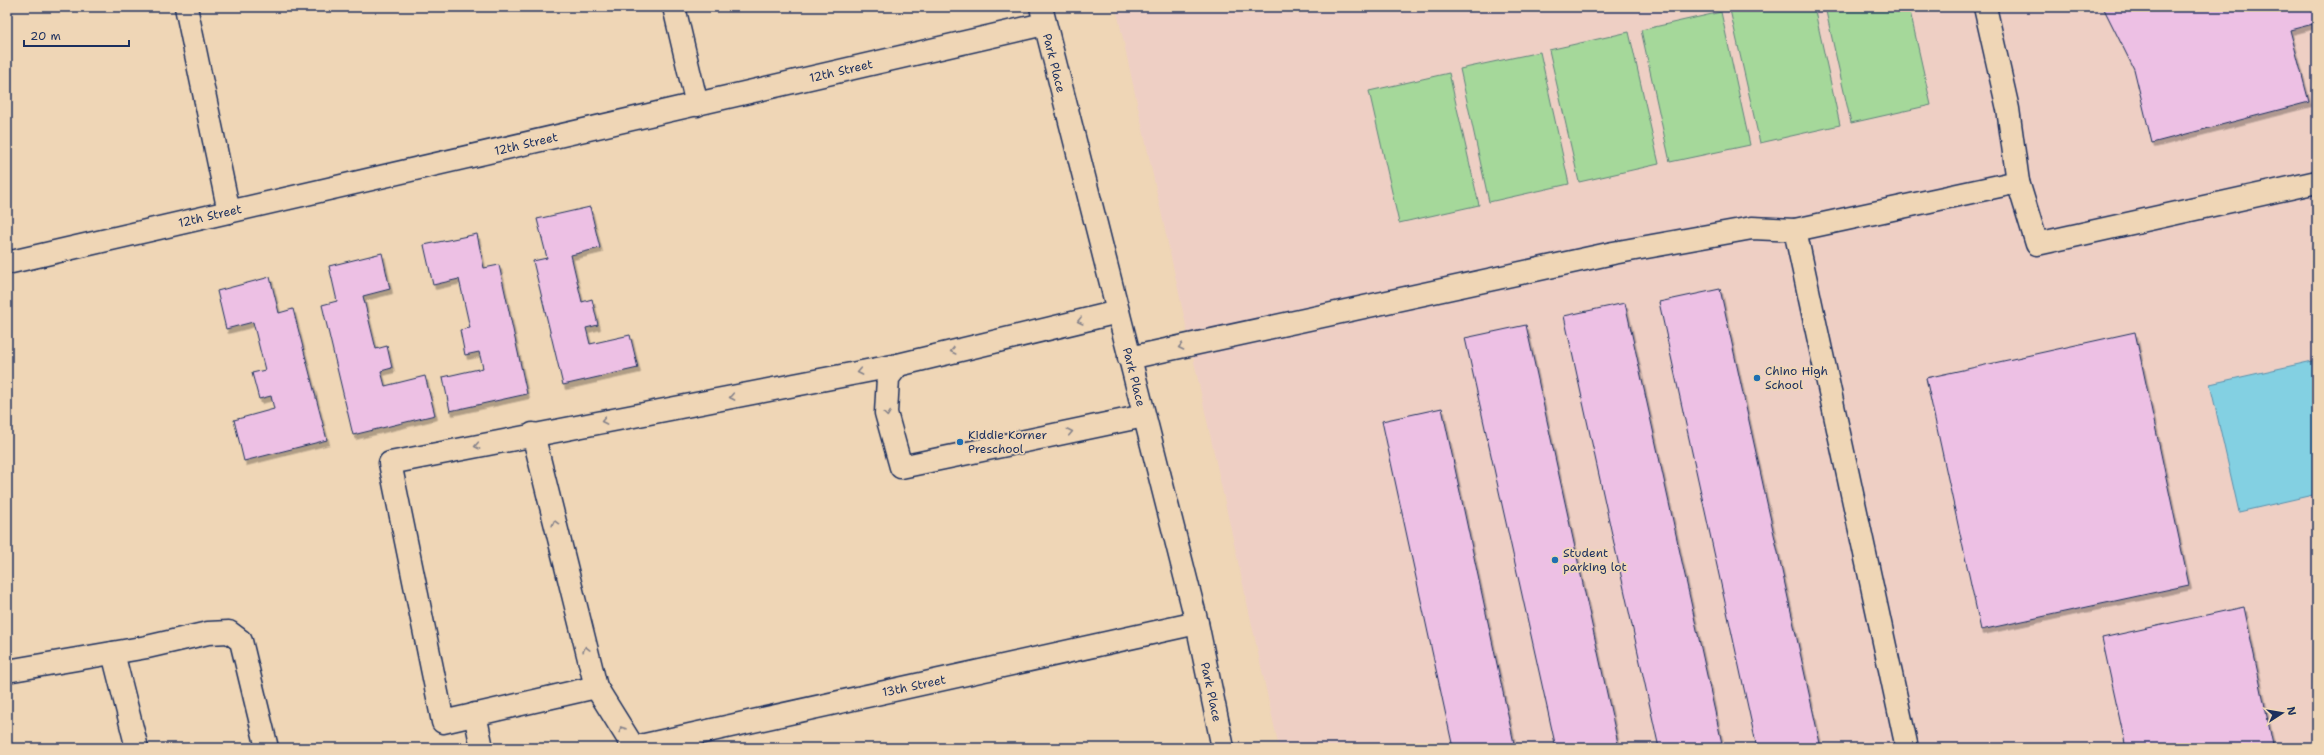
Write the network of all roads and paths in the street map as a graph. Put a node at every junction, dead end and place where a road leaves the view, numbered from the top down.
1 (186, 7) edge
2 (674, 7) edge
3 (1985, 7) edge
4 (1042, 16) edge
5 (696, 104) junction
6 (2018, 182) junction
7 (2317, 182) edge
8 (229, 212) junction
9 (1795, 230) junction
10 (7, 262) edge
11 (1118, 312) junction
12 (1129, 358) junction
13 (898, 365) junction
14 (1144, 416) junction
15 (533, 434) junction
16 (1197, 623) junction
17 (113, 653) junction
18 (7, 671) edge
19 (596, 687) junction
20 (475, 714) junction
21 (137, 748) edge
22 (267, 748) edge
23 (482, 748) edge
24 (633, 748) edge
25 (1224, 748) edge
26 (1908, 748) edge

1 - 8 street
2 - 5 street
3 - 6 street
4 - 5 street, 12th Street
4 - 11 street, Park Place
5 - 8 street, 12th Street
6 - 7 street
6 - 9 street
8 - 10 street, 12th Street
9 -> 12 street
9 - 26 street
11 - 12 street, Park Place
11 -> 13 street
12 - 14 street, Park Place
13 -> 14 street
13 -> 15 street
14 - 16 street, Park Place
19 -> 15 street
15 -> 20 street
16 - 24 street, 13th Street
16 - 25 street, Park Place
17 - 18 street
17 - 21 street
17 - 22 street
19 - 20 street
24 -> 19 street
20 - 23 street

